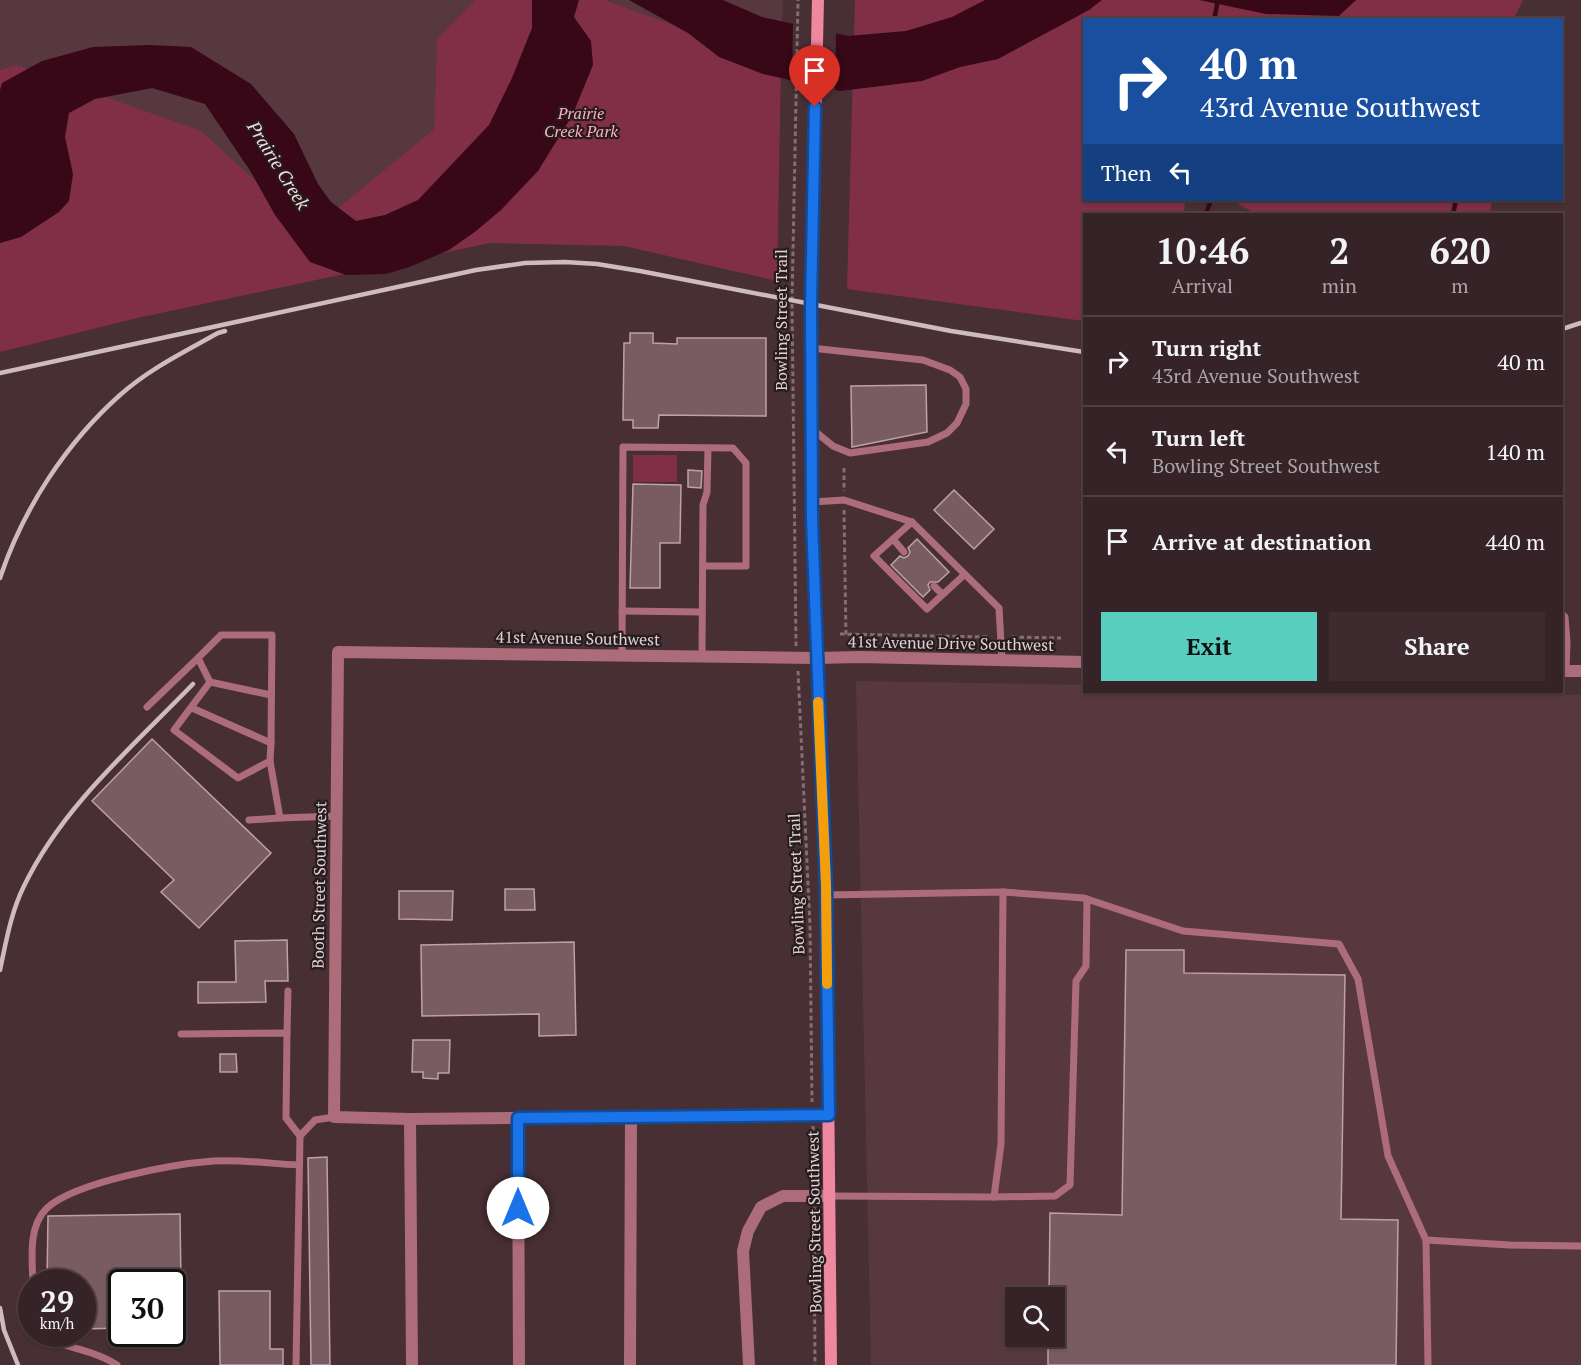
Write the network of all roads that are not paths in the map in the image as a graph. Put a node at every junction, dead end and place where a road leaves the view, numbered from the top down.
1 (818, 0) edge
2 (811, 348) junction
3 (812, 429) junction
4 (708, 448) junction
5 (812, 502) junction
6 (912, 522) junction
7 (893, 539) junction
8 (904, 552) dead end
9 (702, 566) junction
10 (964, 575) junction
11 (934, 586) dead end
12 (942, 594) junction
13 (622, 611) junction
14 (702, 612) junction
15 (1563, 615) edge
16 (338, 652) joint
17 (622, 655) junction
18 (702, 657) junction
19 (198, 658) junction
20 (816, 658) junction
21 (1002, 660) junction
22 (1083, 662) edge
23 (1564, 671) edge
24 (1581, 671) edge
25 (210, 682) junction
26 (272, 695) junction
27 (147, 707) dead end
28 (192, 708) junction
29 (271, 743) junction
30 (270, 760) junction
31 (337, 816) junction
32 (280, 818) junction
33 (249, 820) dead end
34 (1003, 892) junction
35 (826, 896) junction
36 (1087, 899) junction
37 (288, 991) dead end
38 (287, 1033) junction
39 (181, 1034) dead end
40 (829, 1115) junction
41 (334, 1117) junction
42 (631, 1117) junction
43 (518, 1118) junction
44 (410, 1119) junction
45 (300, 1136) junction
46 (299, 1165) junction
47 (830, 1196) junction
48 (994, 1197) junction
49 (1426, 1240) junction
50 (1581, 1246) edge
51 (33, 1269) edge
52 (71, 1347) edge
53 (117, 1365) edge
54 (296, 1365) edge
55 (412, 1365) edge
56 (519, 1365) edge
57 (630, 1365) edge
58 (749, 1365) edge
59 (831, 1365) edge
60 (1428, 1365) edge

1 - 2 main road, Bowling Street Southwest
2 - 3 main road, Bowling Street Southwest
2 - 3 lane
3 - 5 main road, Bowling Street Southwest
4 - 9 lane
4 - 9 lane
4 - 13 lane
5 - 6 lane
5 - 20 main road, Bowling Street Southwest
6 - 7 lane
6 - 10 lane
7 - 8 lane
7 - 12 lane
9 - 14 lane
10 - 12 lane
10 - 21 lane
11 - 12 lane
13 - 14 lane
13 - 17 lane
14 - 18 lane
15 - 23 lane
16 - 17 street, 41st Avenue Southwest
16 - 31 street, Booth Street Southwest
17 - 18 street, 41st Avenue Southwest
18 - 20 street, 41st Avenue Southwest
19 - 25 lane
19 - 26 lane
19 - 27 lane
20 - 21 street, 41st Avenue Drive Southwest
20 - 35 main road, Bowling Street Southwest
21 - 22 street, 41st Avenue Drive Southwest
23 - 24 street
25 - 26 lane
25 - 28 lane
26 - 29 lane
28 - 29 lane
28 - 30 lane
29 - 30 lane
30 - 32 lane
31 - 32 lane
31 - 41 street, Booth Street Southwest
32 - 33 lane
34 - 35 lane
34 - 36 lane
34 - 48 lane
35 - 40 main road, Bowling Street Southwest
36 - 48 lane
36 - 49 lane
37 - 38 lane
38 - 39 lane
38 - 45 lane
40 - 42 street
40 - 47 main road, Bowling Street Southwest
41 - 44 street
41 - 45 lane
42 - 43 street
42 - 57 street
43 - 44 street
43 - 56 street
44 - 55 street
45 - 46 lane
46 - 51 lane
46 - 54 lane
47 - 48 lane
47 - 58 street
47 - 59 main road, Bowling Street Southwest
49 - 50 lane
49 - 60 lane
52 - 53 lane

